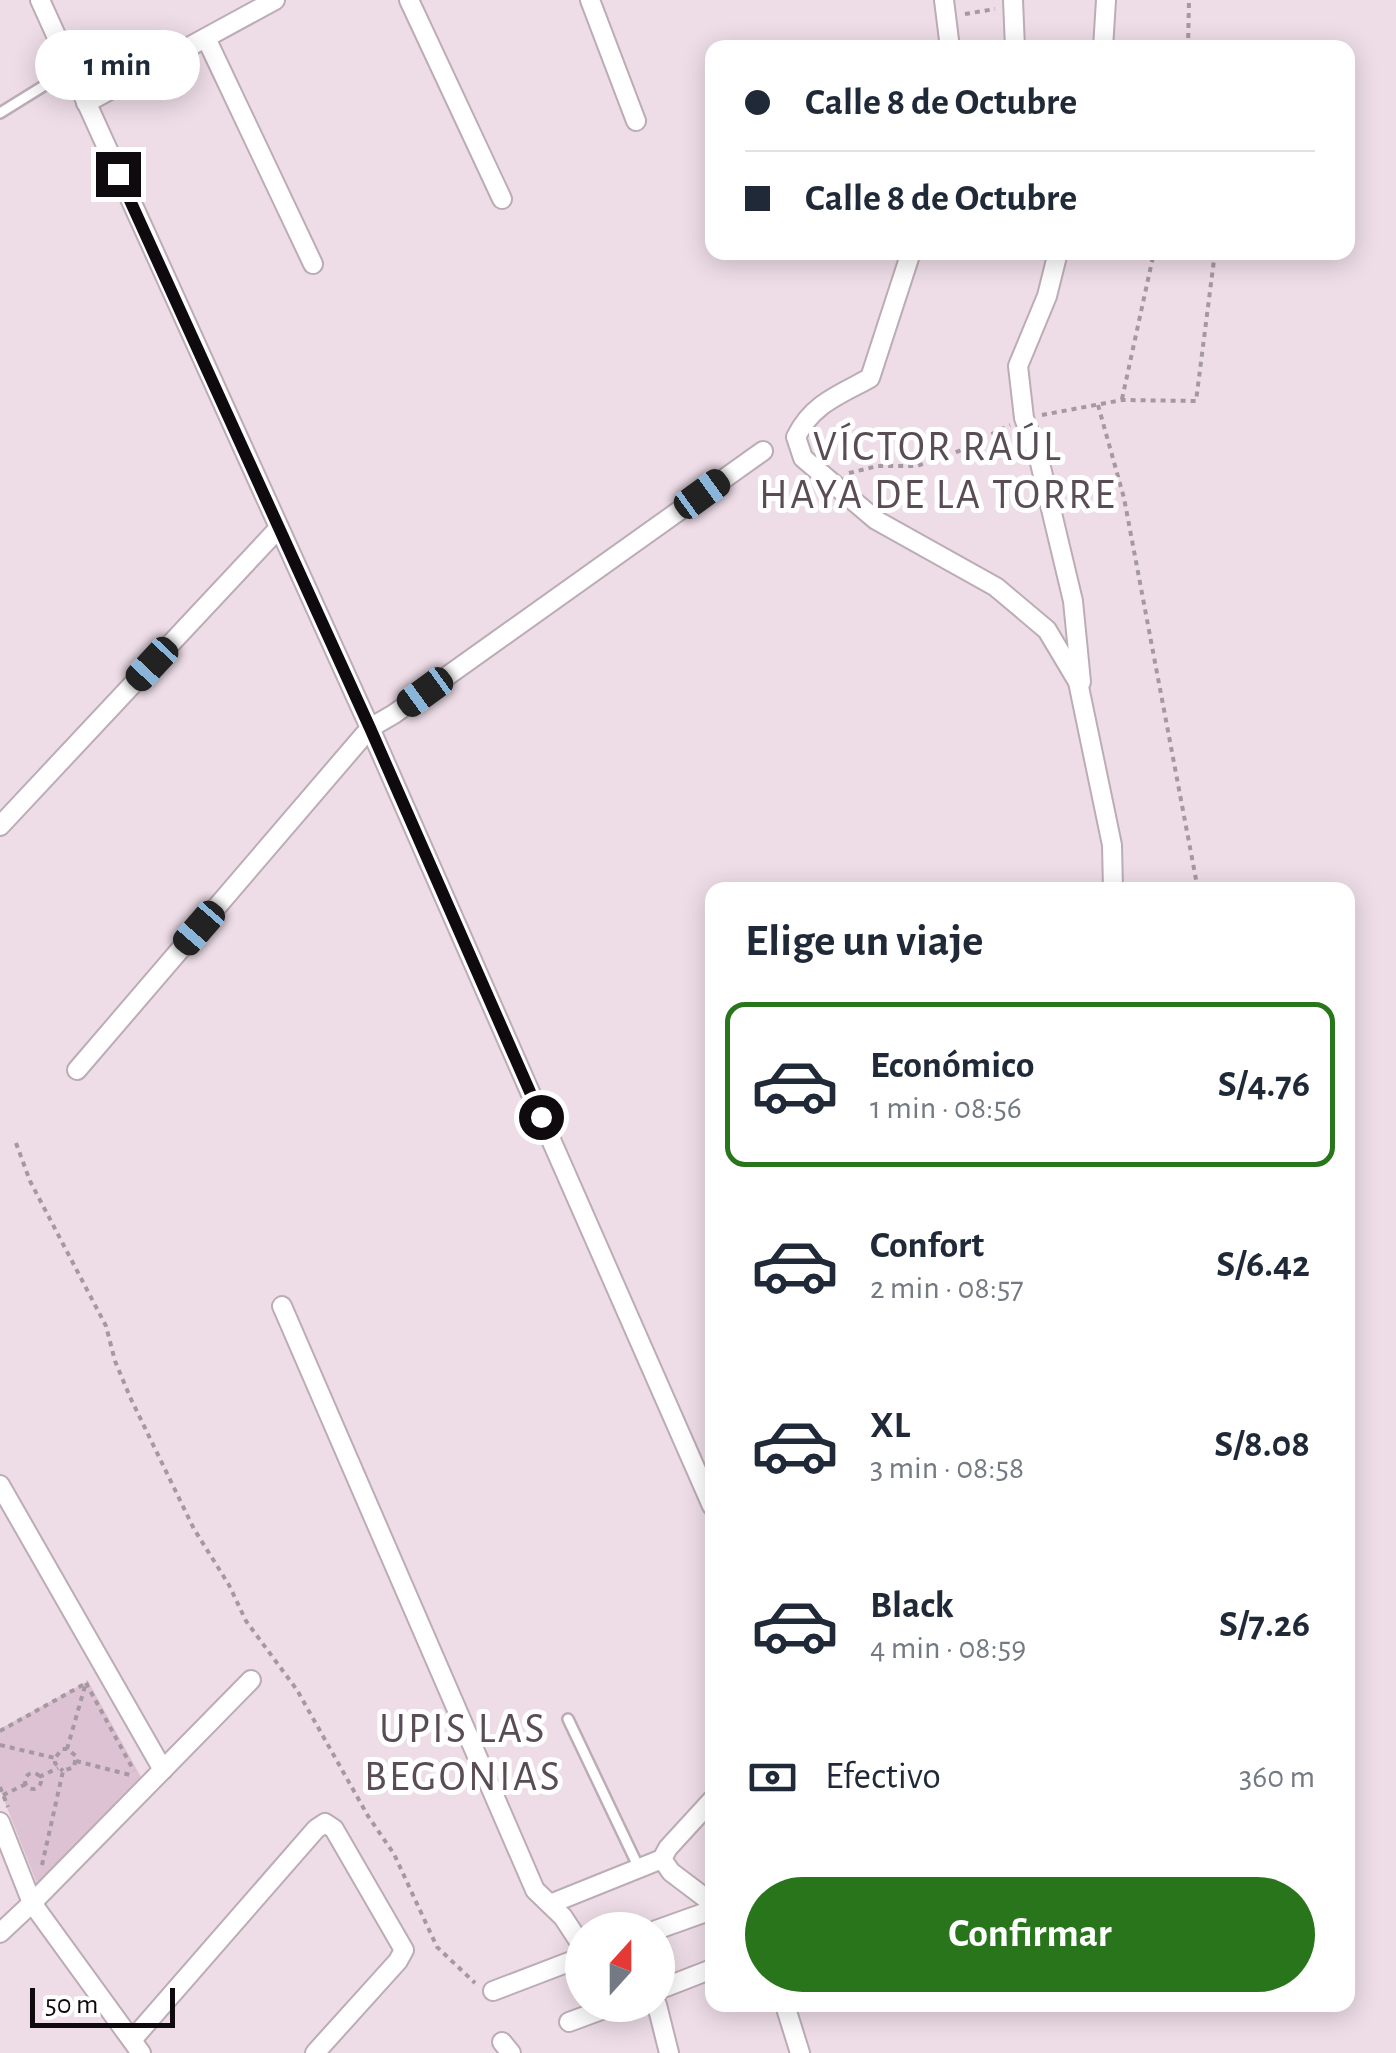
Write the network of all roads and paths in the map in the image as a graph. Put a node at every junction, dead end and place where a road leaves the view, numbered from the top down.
1 (40, 0) edge
2 (275, 0) edge
3 (409, 0) edge
4 (590, 0) edge
5 (1106, 0) edge
6 (1189, 0) edge
7 (1014, 3) edge
8 (945, 9) edge
9 (206, 38) junction
10 (949, 40) edge
11 (1015, 40) edge
12 (1104, 40) edge
13 (1188, 40) edge
14 (71, 69) junction
15 (86, 103) junction
16 (0, 113) edge
17 (636, 121) dead end
18 (502, 199) dead end
19 (908, 260) edge
20 (1056, 260) edge
21 (1152, 260) edge
22 (1215, 260) edge
23 (313, 264) dead end
24 (1122, 400) dead end
25 (1196, 401) dead end
26 (1098, 404) dead end
27 (763, 450) dead end
28 (279, 528) junction
29 (1083, 708) junction
30 (370, 728) junction
31 (0, 826) edge
32 (1112, 882) edge
33 (1196, 882) edge
34 (77, 1070) dead end
35 (16, 1143) dead end
36 (282, 1306) dead end
37 (0, 1485) edge
38 (705, 1490) edge
39 (107, 1672) junction
40 (251, 1680) dead end
41 (86, 1684) junction
42 (568, 1719) dead end
43 (0, 1731) edge
44 (0, 1745) edge
45 (68, 1748) junction
46 (54, 1758) junction
47 (76, 1762) junction
48 (61, 1769) junction
49 (163, 1770) junction
50 (39, 1777) junction
51 (26, 1784) junction
52 (0, 1787) edge
53 (3, 1795) junction
54 (705, 1808) edge
55 (5, 1817) edge
56 (662, 1859) junction
57 (42, 1864) dead end
58 (639, 1868) junction
59 (705, 1900) edge
60 (32, 1903) junction
61 (550, 1904) junction
62 (705, 1909) edge
63 (675, 1922) edge
64 (565, 1924) edge
65 (0, 1933) edge
66 (565, 1963) edge
67 (705, 1972) edge
68 (675, 1983) edge
69 (486, 1991) joint
70 (787, 2012) edge
71 (662, 2022) edge
72 (137, 2046) edge
73 (315, 2053) edge
74 (670, 2053) edge
75 (800, 2053) edge

1 - 14 street
2 - 9 street
3 - 18 street
4 - 17 street
5 - 12 street
6 - 13 path
7 - 8 path
7 - 11 street
8 - 10 street
9 - 15 street
9 - 23 street
14 - 15 street
14 - 16 lane
15 - 28 street
19 - 29 street
20 - 29 street
21 - 24 path
22 - 25 path
26 - 33 path
27 - 30 street
28 - 30 street
28 - 31 street
29 - 32 street
30 - 34 street
30 - 38 street
35 - 69 path
36 - 61 street
37 - 39 street
39 - 41 path
39 - 49 street
40 - 49 street
41 - 43 path
41 - 45 path
41 - 47 path
42 - 58 lane
44 - 46 path
45 - 46 path
45 - 47 path
46 - 48 path
47 - 48 path
48 - 50 path
48 - 57 path
49 - 60 street
50 - 51 path
50 - 51 path
51 - 53 path
52 - 53 path
53 - 55 path
54 - 56 street
55 - 60 street
56 - 58 street
56 - 59 street
58 - 61 street
60 - 65 street
60 - 72 street
61 - 64 street
62 - 63 street
66 - 69 street
67 - 68 street
70 - 75 street
71 - 74 street
72 - 73 street

